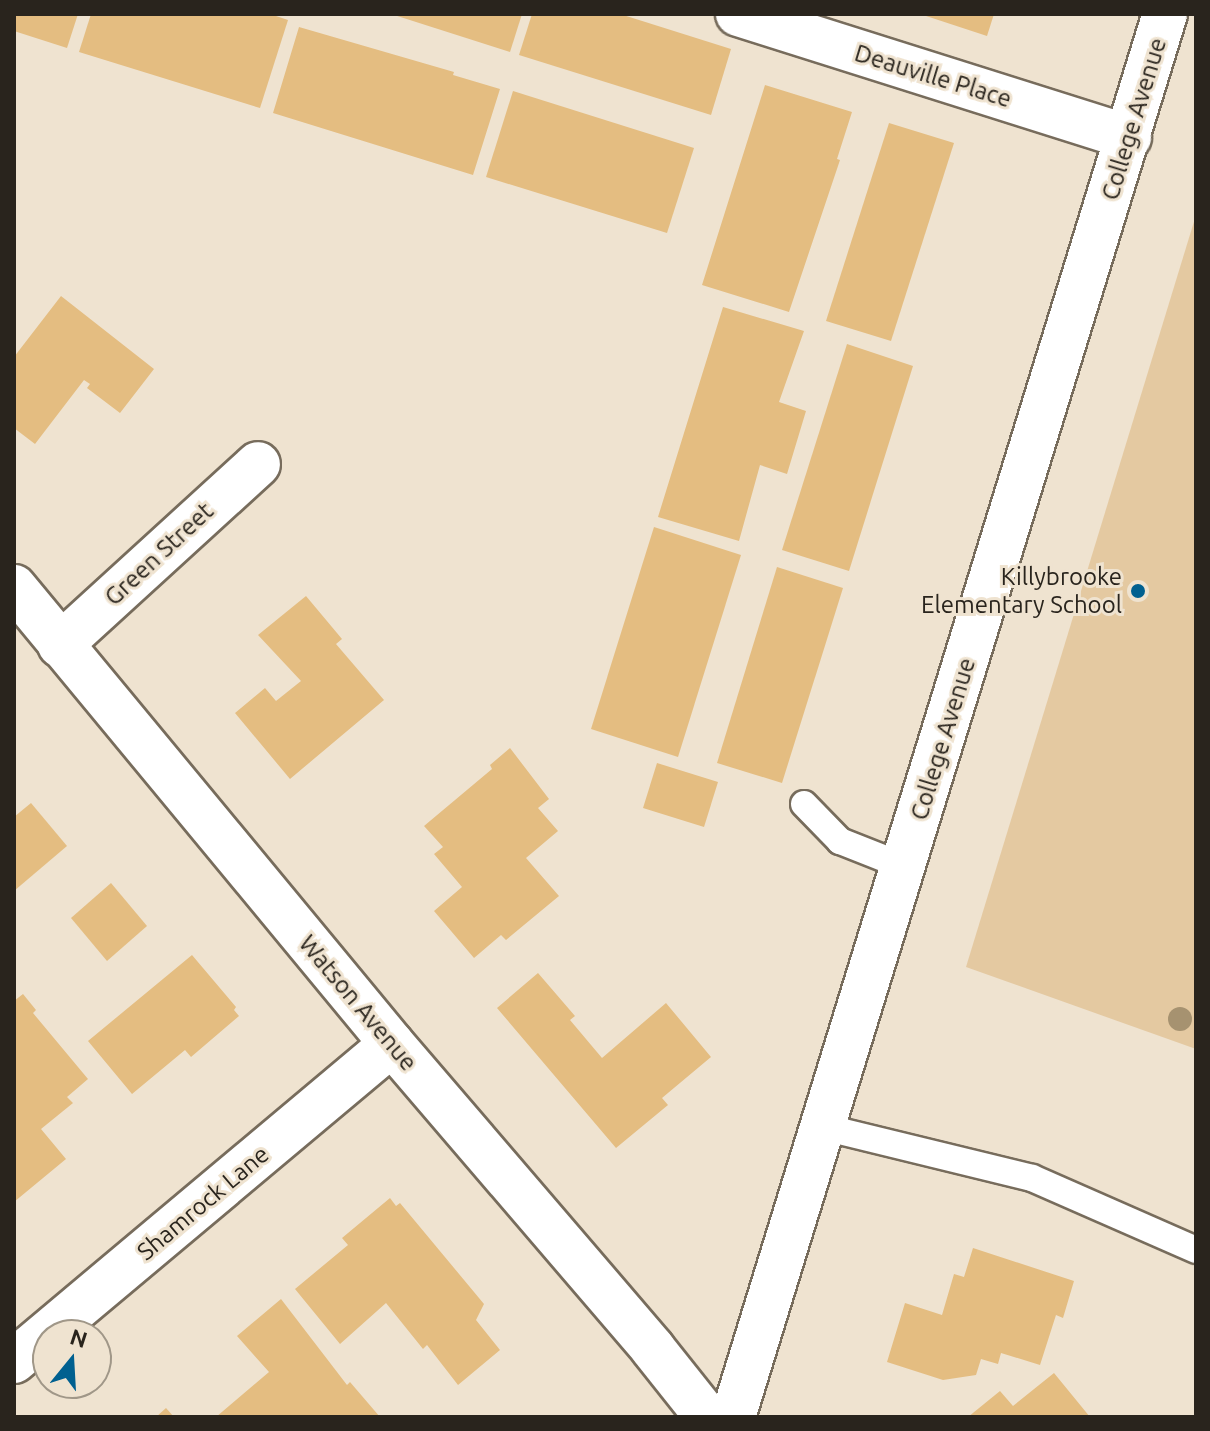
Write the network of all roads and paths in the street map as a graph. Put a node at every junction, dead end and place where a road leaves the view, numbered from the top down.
1 (738, 14) edge
2 (1165, 14) edge
3 (1129, 137) junction
4 (258, 464) dead end
5 (14, 587) edge
6 (60, 645) junction
7 (804, 804) dead end
8 (903, 866) junction
9 (392, 1044) junction
10 (823, 1127) junction
11 (1196, 1250) edge
12 (14, 1361) edge
13 (707, 1417) edge
14 (733, 1417) edge

1 - 3 street, Deauville Place
2 - 3 street, College Avenue
3 - 8 street, College Avenue
4 - 6 street, Green Street
5 - 6 street, Watson Avenue
6 - 9 street, Watson Avenue
7 - 8 lane
8 - 10 street, College Avenue
9 - 12 street, Shamrock Lane
9 - 13 street, Watson Avenue
10 - 11 lane
10 - 14 street, College Avenue

